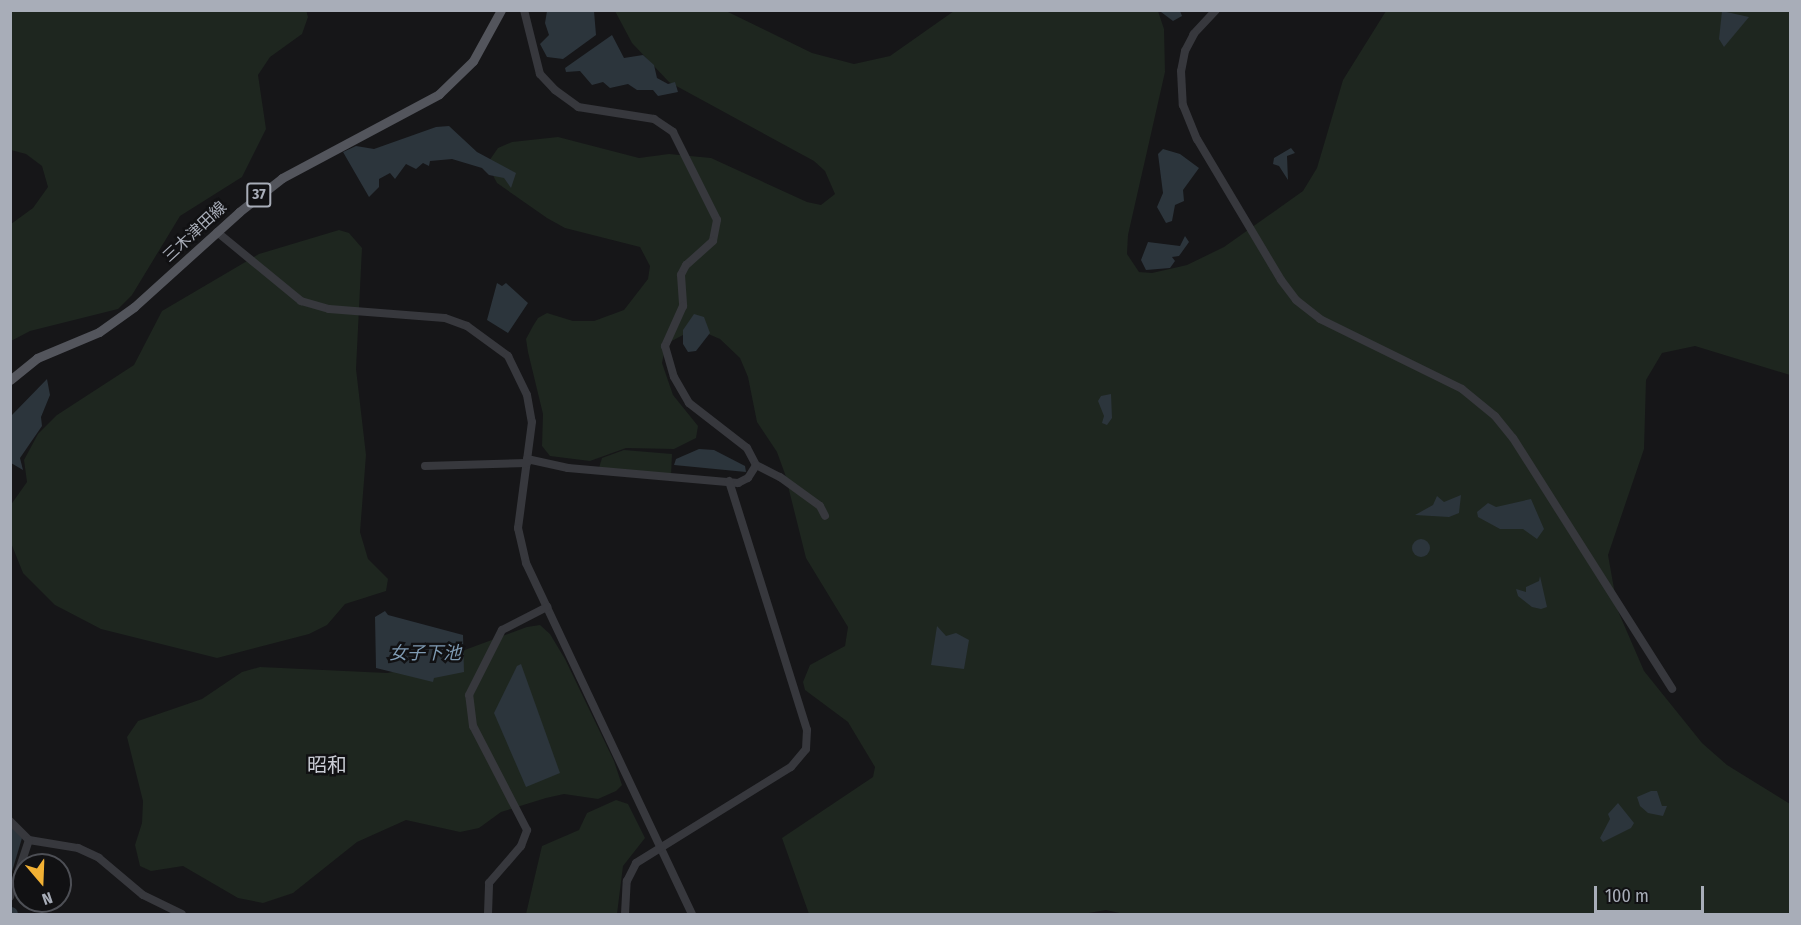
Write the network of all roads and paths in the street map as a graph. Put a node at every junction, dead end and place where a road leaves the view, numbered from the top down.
1 (501, 10) edge
2 (524, 10) edge
3 (1216, 10) edge
4 (218, 232) junction
5 (10, 380) edge
6 (527, 461) junction
7 (756, 465) junction
8 (425, 466) dead end
9 (729, 481) junction
10 (825, 516) dead end
11 (547, 607) junction
12 (1672, 689) dead end
13 (10, 821) edge
14 (29, 840) junction
15 (661, 846) junction
16 (10, 897) edge
17 (182, 915) edge
18 (488, 915) edge
19 (625, 915) edge
20 (692, 915) edge

1 - 4 main road, 三木津田線 / 37
2 - 7 street
3 - 12 street
4 - 5 main road, 三木津田線 / 37
4 - 6 street
6 - 8 street
6 - 9 street
6 - 11 street
7 - 9 street
7 - 10 street
9 - 15 street
11 - 15 street
11 - 18 street
13 - 14 street
14 - 16 street
14 - 17 street
15 - 19 street
15 - 20 street

